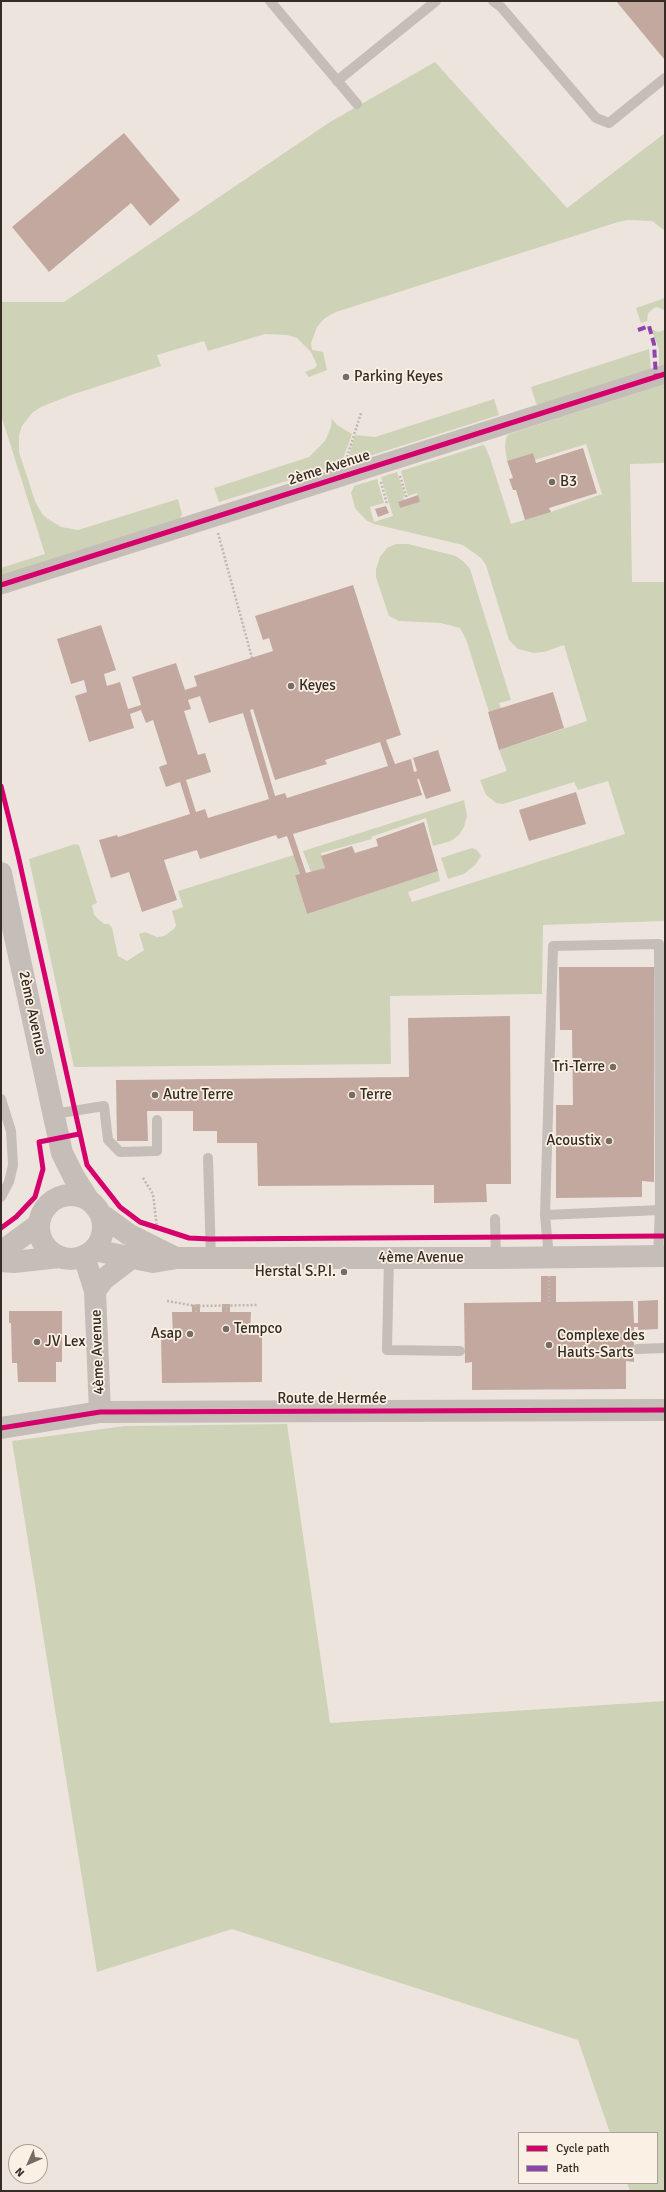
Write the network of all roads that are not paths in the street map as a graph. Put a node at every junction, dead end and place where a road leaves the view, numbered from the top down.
1 (270, 1) edge
2 (436, 1) edge
3 (493, 1) edge
4 (665, 78) edge
5 (337, 80) junction
6 (357, 104) dead end
7 (665, 374) edge
8 (1, 585) edge
9 (1, 873) edge
10 (6, 919) edge
11 (1, 1099) edge
12 (54, 1114) junction
13 (157, 1120) dead end
14 (62, 1153) junction
15 (208, 1158) dead end
16 (1, 1197) edge
17 (50, 1202) junction
18 (95, 1207) junction
19 (660, 1210) junction
20 (546, 1215) junction
21 (495, 1219) dead end
22 (39, 1224) junction
23 (1, 1252) edge
24 (89, 1253) junction
25 (662, 1256) edge
26 (59, 1257) junction
27 (549, 1257) junction
28 (177, 1258) junction
29 (389, 1258) junction
30 (496, 1258) junction
31 (130, 1259) junction
32 (211, 1259) junction
33 (1, 1261) edge
34 (95, 1291) junction
35 (665, 1348) edge
36 (637, 1349) dead end
37 (460, 1352) dead end
38 (665, 1410) edge
39 (100, 1412) junction
40 (1, 1428) edge

1 - 5 lane
2 - 5 lane
3 - 4 lane
5 - 6 lane
7 - 8 street, 2ème Avenue
9 - 10 street, 2ème Avenue
10 - 12 street, 2ème Avenue
11 - 16 lane
12 - 13 lane
12 - 14 street, 2ème Avenue
14 - 17 street, 2ème Avenue
14 - 18 street, 2ème Avenue
15 - 32 lane
17 - 18 street, 4ème Avenue
17 - 22 street
18 - 24 street
18 - 28 street, 4ème Avenue
19 - 20 lane
19 - 20 lane
19 - 25 lane
20 - 27 lane
21 - 30 lane
22 - 23 street
22 - 26 street
24 - 26 street, 4ème Avenue
24 - 31 street, 4ème Avenue
24 - 34 street, 4ème Avenue
25 - 27 street, 4ème Avenue
26 - 33 street, 4ème Avenue
27 - 30 street, 4ème Avenue
28 - 31 street, 4ème Avenue
28 - 32 street, 4ème Avenue
29 - 30 street, 4ème Avenue
29 - 32 street, 4ème Avenue
29 - 37 lane
31 - 34 street, 4ème Avenue
34 - 39 street, 4ème Avenue
35 - 36 lane
38 - 39 street, Route de Hermée
39 - 40 street, Route de Hermée

